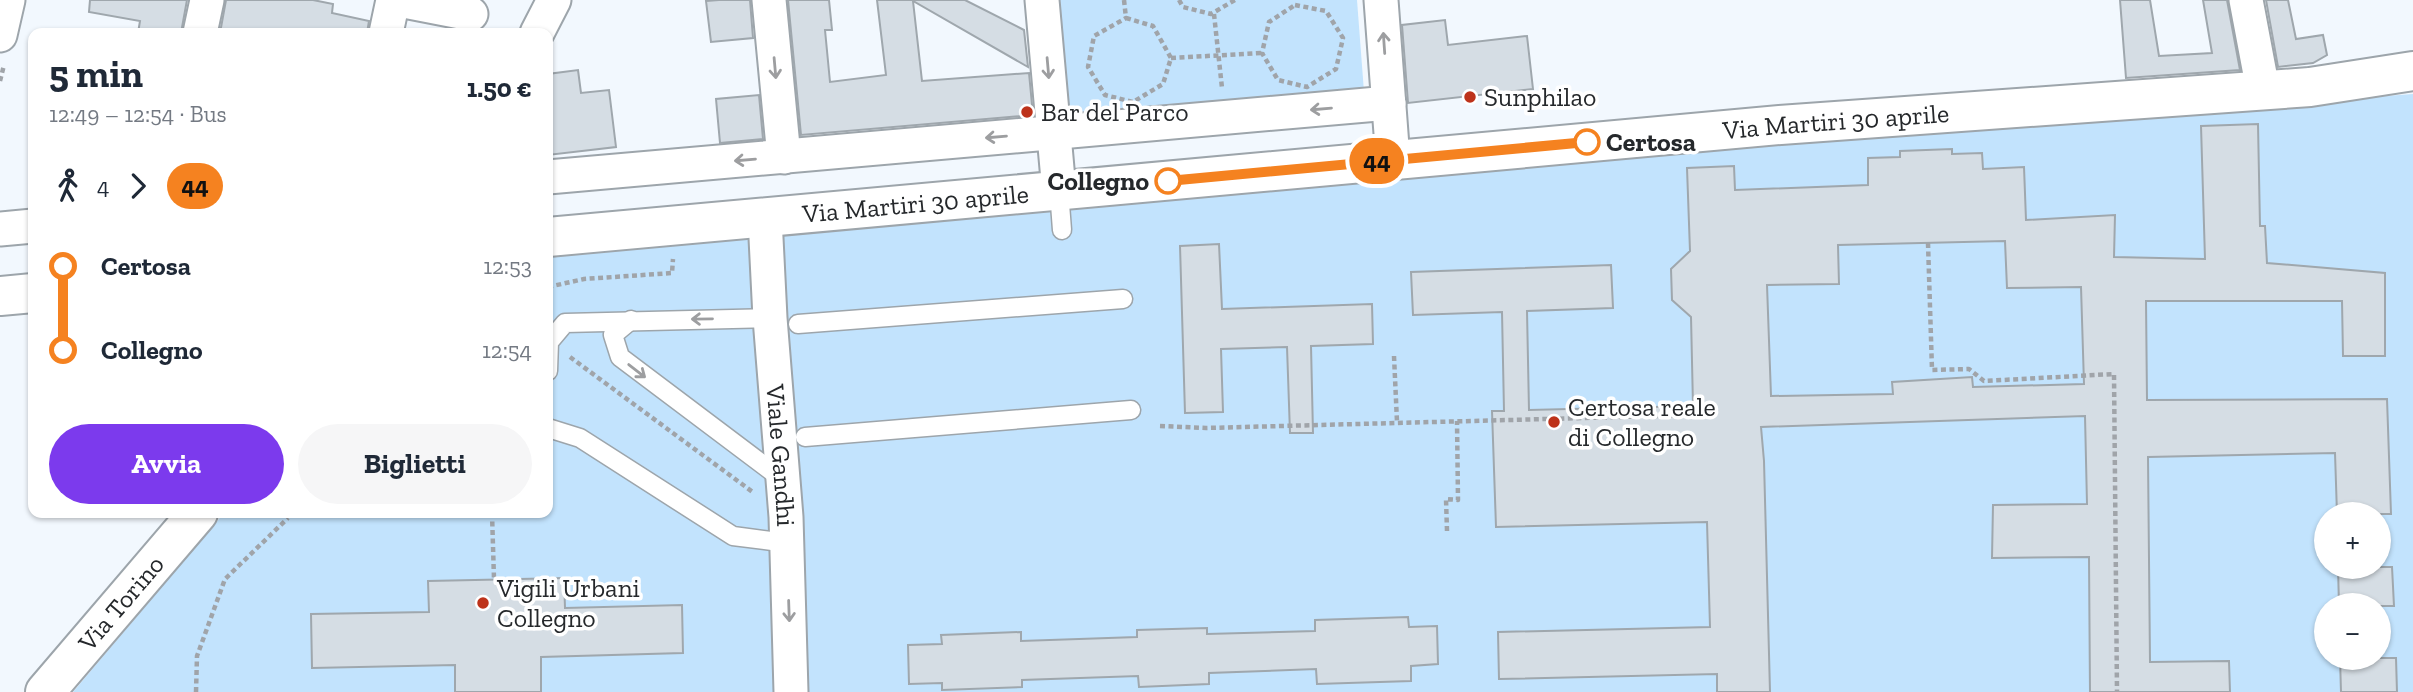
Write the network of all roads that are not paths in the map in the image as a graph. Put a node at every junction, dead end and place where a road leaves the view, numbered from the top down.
1 (8, 0) edge
2 (208, 0) edge
3 (393, 0) edge
4 (399, 0) edge
5 (554, 0) edge
6 (769, 0) edge
7 (1042, 0) edge
8 (1381, 0) edge
9 (2246, 0) edge
10 (471, 14) dead end
11 (201, 28) edge
12 (387, 28) edge
13 (540, 28) edge
14 (0, 35) edge
15 (2413, 71) edge
16 (2263, 90) junction
17 (1388, 103) junction
18 (1054, 132) junction
19 (784, 157) junction
20 (1393, 160) junction
21 (553, 177) edge
22 (1059, 191) junction
23 (765, 218) junction
24 (28, 226) edge
25 (0, 229) edge
26 (1062, 230) dead end
27 (553, 237) edge
28 (28, 293) edge
29 (0, 296) edge
30 (1123, 299) dead end
31 (631, 320) junction
32 (784, 321) junction
33 (553, 336) edge
34 (1132, 410) dead end
35 (553, 430) edge
36 (805, 438) dead end
37 (782, 479) junction
38 (194, 518) edge
39 (786, 530) junction
40 (45, 692) edge
41 (791, 692) edge

1 - 14 street
2 - 11 street
3 - 12 street
4 - 10 street
5 - 13 street
6 -> 19 street
7 -> 18 street
17 -> 8 street
9 - 16 street
15 - 16 street, Via Martiri 30 aprile
16 - 20 street, Via Martiri 30 aprile
17 -> 18 street
17 - 20 street
18 -> 19 street
18 - 22 street
19 -> 21 street
20 - 22 street, Via Martiri 30 aprile
22 - 23 street, Via Martiri 30 aprile
22 - 26 lane
23 - 27 street, Via Martiri 30 aprile
23 - 32 street, Viale Gandhi
24 - 25 street
28 - 29 street
30 - 32 lane
32 -> 31 lane
31 - 33 lane
31 -> 37 lane
32 - 37 street, Viale Gandhi
34 - 36 lane
35 - 39 lane
37 - 39 street, Viale Gandhi
38 - 40 street, Via Torino
39 -> 41 street, Viale Gandhi

